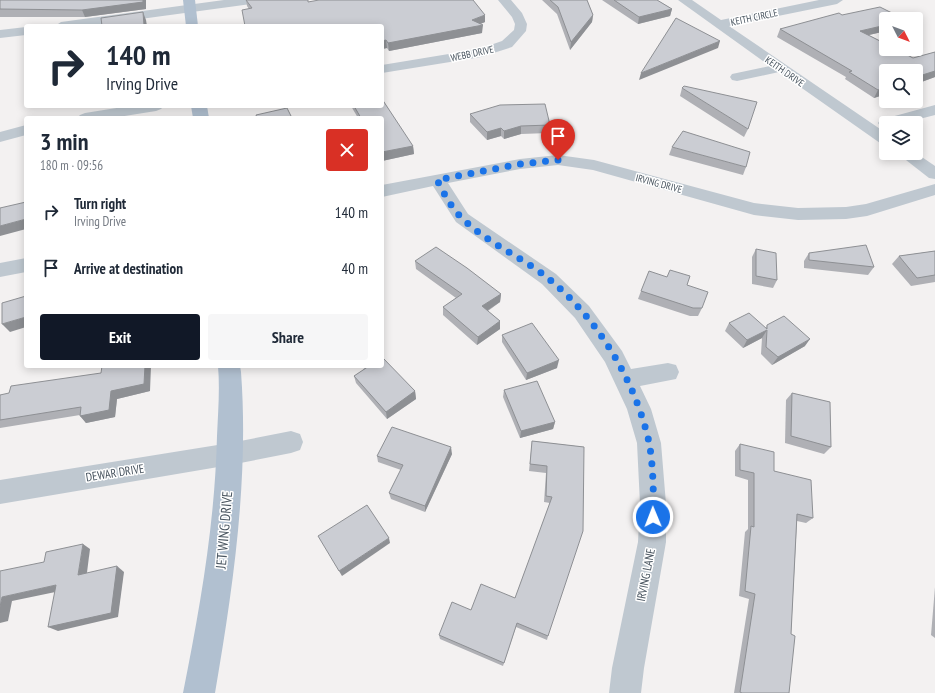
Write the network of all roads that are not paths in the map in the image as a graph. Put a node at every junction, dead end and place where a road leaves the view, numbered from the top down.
1 (251, 0) edge
2 (504, 0) edge
3 (684, 0) edge
4 (837, 0) edge
5 (189, 4) edge
6 (73, 24) edge
7 (192, 24) edge
8 (718, 24) junction
9 (24, 31) edge
10 (0, 34) edge
11 (780, 68) junction
12 (384, 69) edge
13 (737, 77) dead end
14 (144, 108) edge
15 (935, 110) edge
16 (97, 116) edge
17 (912, 116) edge
18 (879, 125) edge
19 (868, 128) junction
20 (24, 131) edge
21 (879, 135) edge
22 (0, 137) edge
23 (914, 160) edge
24 (935, 174) edge
25 (437, 180) junction
26 (935, 189) edge
27 (384, 191) edge
28 (24, 265) edge
29 (0, 270) edge
30 (230, 368) edge
31 (668, 372) dead end
32 (626, 379) junction
33 (291, 442) dead end
34 (230, 454) junction
35 (0, 492) edge
36 (199, 693) edge
37 (625, 693) edge

1 - 5 street
2 - 12 street, WEBB DRIVE
3 - 8 street, KEITH DRIVE
4 - 8 street, KEITH CIRCLE
5 - 6 street
5 - 7 main road
8 - 11 street, KEITH DRIVE
9 - 10 street
11 - 13 street
11 - 19 street, KEITH DRIVE
14 - 16 street
15 - 17 street
18 - 19 street
19 - 21 street, KEITH DRIVE
20 - 22 street
23 - 24 street
25 - 26 street, IRVING DRIVE
25 - 27 street, IRVING DRIVE
25 - 32 street, IRVING LANE
28 - 29 street
30 - 34 main road, JET WING DRIVE
31 - 32 street
32 - 37 street, IRVING LANE
33 - 34 street, DEWAR DRIVE
34 - 35 street, DEWAR DRIVE
34 - 36 main road, JET WING DRIVE

